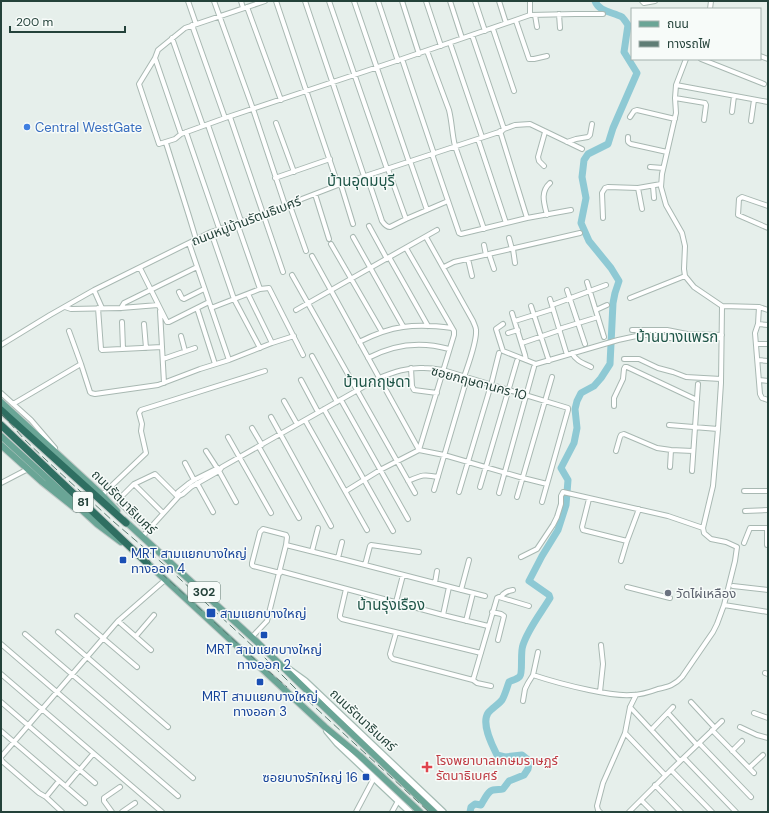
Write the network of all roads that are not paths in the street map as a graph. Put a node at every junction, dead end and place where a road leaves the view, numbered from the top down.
1 (188, 1) edge
2 (214, 1) edge
3 (241, 1) edge
4 (264, 1) edge
5 (276, 1) edge
6 (305, 1) edge
7 (329, 1) edge
8 (354, 1) edge
9 (378, 1) edge
10 (402, 1) edge
11 (426, 1) edge
12 (450, 1) edge
13 (475, 1) edge
14 (498, 1) edge
15 (530, 1) edge
16 (642, 1) edge
17 (655, 1) edge
18 (245, 8) junction
19 (559, 14) junction
20 (603, 14) dead end
21 (535, 15) junction
22 (219, 16) junction
23 (530, 16) junction
24 (516, 21) junction
25 (506, 23) junction
26 (194, 24) junction
27 (537, 27) dead end
28 (493, 28) junction
29 (560, 28) dead end
30 (485, 31) junction
31 (472, 35) junction
32 (172, 38) junction
33 (462, 38) junction
34 (450, 43) junction
35 (440, 46) junction
36 (427, 51) junction
37 (419, 54) junction
38 (548, 56) dead end
39 (155, 58) junction
40 (400, 60) junction
41 (686, 60) edge
42 (704, 60) edge
43 (376, 68) junction
44 (354, 75) junction
45 (332, 82) junction
46 (764, 84) dead end
47 (676, 85) junction
48 (306, 91) junction
49 (514, 91) dead end
50 (734, 96) junction
51 (675, 98) junction
52 (281, 100) junction
53 (754, 100) junction
54 (768, 102) edge
55 (253, 109) junction
56 (732, 112) dead end
57 (230, 117) junction
58 (630, 117) dead end
59 (225, 118) junction
60 (675, 119) junction
61 (704, 120) dead end
62 (751, 121) dead end
63 (276, 123) dead end
64 (592, 124) dead end
65 (208, 125) junction
66 (203, 126) junction
67 (502, 130) junction
68 (186, 132) junction
69 (545, 132) junction
70 (181, 134) junction
71 (482, 137) junction
72 (628, 137) dead end
73 (478, 139) junction
74 (567, 142) junction
75 (166, 143) junction
76 (455, 146) junction
77 (582, 149) dead end
78 (667, 152) junction
79 (433, 154) junction
80 (330, 159) junction
81 (409, 161) junction
82 (544, 166) dead end
83 (650, 167) dead end
84 (663, 168) junction
85 (388, 169) junction
86 (294, 172) junction
87 (365, 176) junction
88 (275, 178) junction
89 (550, 183) dead end
90 (661, 184) junction
91 (340, 185) junction
92 (653, 186) junction
93 (638, 188) junction
94 (315, 194) junction
95 (654, 198) dead end
96 (448, 201) junction
97 (289, 203) junction
98 (284, 205) junction
99 (768, 206) edge
100 (642, 209) dead end
101 (427, 210) junction
102 (571, 210) dead end
103 (263, 214) junction
104 (547, 215) junction
105 (527, 218) junction
106 (603, 218) dead end
107 (406, 219) junction
108 (239, 222) junction
109 (506, 223) junction
110 (353, 224) dead end
111 (369, 226) dead end
112 (219, 228) junction
113 (768, 228) edge
114 (484, 229) junction
115 (437, 230) dead end
116 (211, 232) junction
117 (580, 233) dead end
118 (353, 237) dead end
119 (426, 237) junction
120 (509, 238) dead end
121 (196, 239) junction
122 (189, 243) junction
123 (484, 245) dead end
124 (406, 248) junction
125 (512, 249) junction
126 (306, 251) dead end
127 (488, 254) junction
128 (312, 256) dead end
129 (388, 258) junction
130 (468, 259) junction
131 (516, 263) dead end
132 (197, 267) junction
133 (444, 267) junction
134 (140, 268) junction
135 (370, 268) junction
136 (494, 269) dead end
137 (283, 272) dead end
138 (292, 275) dead end
139 (472, 276) dead end
140 (685, 276) junction
141 (351, 279) junction
142 (587, 282) dead end
143 (606, 285) dead end
144 (204, 288) junction
145 (260, 289) junction
146 (94, 290) junction
147 (567, 290) dead end
148 (151, 291) junction
149 (330, 291) junction
150 (179, 292) dead end
151 (590, 292) junction
152 (248, 294) junction
153 (571, 298) junction
154 (630, 298) dead end
155 (234, 299) junction
156 (550, 299) dead end
157 (209, 302) junction
158 (308, 303) junction
159 (607, 305) dead end
160 (531, 306) dead end
161 (722, 306) junction
162 (65, 307) junction
163 (159, 307) junction
164 (552, 307) junction
165 (759, 307) junction
166 (100, 308) junction
167 (121, 308) junction
168 (197, 308) junction
169 (211, 308) junction
170 (296, 310) dead end
171 (596, 310) junction
172 (768, 310) edge
173 (512, 313) dead end
174 (534, 316) junction
175 (598, 317) junction
176 (515, 321) junction
177 (122, 322) dead end
178 (578, 323) junction
179 (144, 324) dead end
180 (503, 324) dead end
181 (758, 324) junction
182 (768, 325) edge
183 (403, 326) junction
184 (428, 326) junction
185 (452, 328) junction
186 (518, 330) junction
187 (560, 330) junction
188 (632, 330) dead end
189 (69, 331) dead end
190 (382, 332) junction
191 (508, 333) dead end
192 (181, 336) dead end
193 (294, 336) junction
194 (722, 336) junction
195 (541, 337) junction
196 (604, 337) dead end
197 (359, 342) junction
198 (272, 343) junction
199 (522, 343) junction
200 (585, 344) dead end
201 (756, 344) junction
202 (768, 344) edge
203 (1, 345) edge
204 (162, 347) junction
205 (146, 348) junction
206 (195, 348) dead end
207 (260, 348) junction
208 (123, 349) junction
209 (449, 349) junction
210 (185, 351) junction
211 (499, 353) dead end
212 (570, 354) junction
213 (303, 355) dead end
214 (312, 356) dead end
215 (163, 358) junction
216 (368, 358) junction
217 (624, 359) dead end
218 (229, 360) junction
219 (526, 360) junction
220 (549, 360) junction
221 (758, 360) junction
222 (516, 361) dead end
223 (768, 362) edge
224 (81, 364) junction
225 (215, 364) junction
226 (591, 366) dead end
227 (411, 368) junction
228 (534, 368) dead end
229 (443, 370) junction
230 (265, 371) dead end
231 (379, 378) junction
232 (465, 378) junction
233 (552, 378) dead end
234 (721, 379) junction
235 (301, 380) dead end
236 (759, 380) junction
237 (768, 381) edge
238 (164, 383) junction
239 (698, 384) dead end
240 (491, 385) junction
241 (357, 390) junction
242 (508, 390) junction
243 (1, 393) edge
244 (437, 393) junction
245 (526, 395) junction
246 (697, 400) junction
247 (768, 400) edge
248 (284, 401) dead end
249 (339, 401) junction
250 (545, 401) junction
251 (1, 402) edge
252 (13, 404) junction
253 (614, 406) dead end
254 (324, 409) junction
255 (1, 410) edge
256 (318, 412) junction
257 (271, 417) dead end
258 (305, 420) junction
259 (297, 424) junction
260 (1, 425) edge
261 (669, 425) dead end
262 (252, 428) dead end
263 (695, 428) junction
264 (718, 429) junction
265 (281, 434) junction
266 (1, 436) edge
267 (228, 437) dead end
268 (1, 445) edge
269 (260, 446) junction
270 (419, 450) junction
271 (671, 450) junction
272 (206, 451) dead end
273 (616, 451) dead end
274 (693, 451) junction
275 (444, 455) junction
276 (240, 457) junction
277 (65, 461) junction
278 (397, 461) junction
279 (468, 462) junction
280 (185, 463) dead end
281 (670, 467) dead end
282 (486, 468) junction
283 (28, 469) junction
284 (218, 469) junction
285 (380, 470) junction
286 (692, 471) dead end
287 (504, 473) junction
288 (438, 477) junction
289 (523, 478) junction
290 (364, 480) junction
291 (408, 481) junction
292 (195, 482) junction
293 (1, 483) edge
294 (134, 484) junction
295 (546, 484) junction
296 (480, 487) dead end
297 (434, 490) dead end
298 (346, 491) junction
299 (744, 491) dead end
300 (768, 491) edge
301 (460, 492) dead end
302 (415, 493) dead end
303 (499, 493) dead end
304 (102, 494) junction
305 (178, 496) junction
306 (517, 497) dead end
307 (589, 499) junction
308 (236, 502) dead end
309 (542, 502) dead end
310 (639, 509) junction
311 (745, 510) dead end
312 (768, 510) edge
313 (213, 512) dead end
314 (163, 513) junction
315 (271, 513) dead end
316 (299, 518) dead end
317 (408, 519) dead end
318 (126, 523) junction
319 (97, 524) junction
320 (331, 526) dead end
321 (318, 528) dead end
322 (703, 528) junction
323 (767, 528) edge
324 (148, 530) junction
325 (367, 530) dead end
326 (393, 531) dead end
327 (142, 537) junction
328 (627, 541) junction
329 (342, 542) dead end
330 (744, 544) dead end
331 (767, 544) edge
332 (286, 545) junction
333 (312, 551) junction
334 (419, 552) dead end
335 (521, 557) dead end
336 (338, 558) junction
337 (469, 560) dead end
338 (621, 561) dead end
339 (147, 563) junction
340 (365, 565) junction
341 (437, 571) dead end
342 (280, 572) junction
343 (403, 575) junction
344 (165, 580) junction
345 (435, 583) junction
346 (734, 586) dead end
347 (449, 587) junction
348 (627, 587) dead end
349 (346, 589) junction
350 (461, 590) junction
351 (513, 590) dead end
352 (768, 590) edge
353 (473, 593) junction
354 (485, 596) dead end
355 (501, 597) junction
356 (670, 598) dead end
357 (396, 602) junction
358 (724, 605) junction
359 (529, 606) dead end
360 (492, 612) junction
361 (768, 612) edge
362 (154, 615) dead end
363 (442, 615) junction
364 (77, 616) dead end
365 (466, 620) junction
366 (118, 621) junction
367 (488, 626) junction
368 (58, 632) dead end
369 (396, 632) junction
370 (25, 634) dead end
371 (136, 636) junction
372 (252, 637) junction
373 (103, 638) junction
374 (498, 640) dead end
375 (1, 644) edge
376 (601, 646) dead end
377 (152, 650) dead end
378 (538, 652) dead end
379 (481, 653) junction
380 (87, 657) junction
381 (280, 663) junction
382 (137, 667) dead end
383 (1, 674) edge
384 (72, 674) junction
385 (533, 675) junction
386 (473, 680) junction
387 (491, 686) dead end
388 (57, 692) junction
389 (600, 692) junction
390 (636, 695) junction
391 (523, 701) dead end
392 (1, 702) edge
393 (691, 702) dead end
394 (630, 707) junction
395 (673, 707) dead end
396 (42, 709) junction
397 (668, 712) junction
398 (754, 713) dead end
399 (768, 718) edge
400 (722, 721) dead end
401 (29, 726) junction
402 (168, 727) dead end
403 (325, 727) junction
404 (740, 727) dead end
405 (652, 729) junction
406 (714, 729) junction
407 (1, 731) edge
408 (625, 733) junction
409 (768, 738) edge
410 (742, 741) dead end
411 (14, 742) junction
412 (698, 744) junction
413 (732, 751) junction
414 (93, 754) junction
415 (763, 755) dead end
416 (682, 759) junction
417 (749, 768) junction
418 (79, 770) junction
419 (671, 770) junction
420 (754, 773) dead end
421 (665, 776) junction
422 (192, 778) dead end
423 (374, 778) junction
424 (60, 782) junction
425 (95, 783) dead end
426 (655, 785) junction
427 (66, 786) junction
428 (120, 787) dead end
429 (178, 796) dead end
430 (46, 797) junction
431 (751, 797) dead end
432 (641, 800) junction
433 (398, 801) junction
434 (85, 803) dead end
435 (135, 803) dead end
436 (62, 812) edge
437 (112, 812) edge
438 (122, 812) edge
439 (162, 812) edge
440 (356, 812) edge
441 (392, 812) edge
442 (410, 812) edge
443 (420, 812) edge
444 (434, 812) edge
445 (443, 812) edge
446 (600, 812) edge
447 (629, 812) edge
448 (653, 812) edge
449 (681, 812) edge
450 (712, 812) edge
451 (736, 812) edge

1 - 26 street
2 - 22 street
3 - 18 street
4 - 18 street
5 - 48 street
6 - 45 street
7 - 44 street
8 - 43 street
9 - 40 street
10 - 37 street
11 - 35 street
12 - 33 street
13 - 30 street
14 - 25 street
15 - 23 street
16 - 17 street
18 - 22 street
18 - 52 street
19 - 20 street
19 - 21 street
19 - 29 street
21 - 23 street
21 - 27 street
22 - 26 street
22 - 55 street
23 - 24 street
24 - 25 street
24 - 38 street
25 - 28 street
26 - 32 street
26 - 59 street
28 - 30 street
28 - 49 street
30 - 31 street
31 - 33 street
31 - 67 street
32 - 39 street
32 - 66 street
33 - 34 street
34 - 35 street
34 - 71 street
35 - 36 street
36 - 37 street
36 - 76 street
37 - 40 street
39 - 70 street
39 - 75 street
40 - 43 street
40 - 79 street
41 - 47 street
42 - 46 street
43 - 44 street
43 - 81 street
44 - 45 street
44 - 85 street
45 - 48 street
45 - 87 street
47 - 50 street
47 - 51 street
48 - 52 street
48 - 80 street
50 - 53 street
50 - 56 street
51 - 60 street
51 - 61 street
52 - 55 street
53 - 54 street
53 - 62 street
55 - 57 street
55 - 88 street
57 - 59 street
57 - 103 street
58 - 60 street
59 - 65 street
60 - 78 street
63 - 86 street
64 - 74 street
65 - 66 street
65 - 108 street
66 - 68 street
67 - 69 street, ถนนหมู่บ้านรัตนธิเบศร์
67 - 71 street, ถนนหมู่บ้านรัตนธิเบศร์
67 - 105 street
68 - 70 street
68 - 112 street
69 - 74 street, ถนนหมู่บ้านรัตนธิเบศร์
69 - 82 street
70 - 75 street
71 - 73 street, ถนนหมู่บ้านรัตนธิเบศร์
72 - 78 street
73 - 76 street, ถนนหมู่บ้านรัตนธิเบศร์
73 - 109 street
74 - 77 street, ถนนหมู่บ้านรัตนธิเบศร์
75 - 121 street
76 - 79 street, ถนนหมู่บ้านรัตนธิเบศร์
76 - 114 street
78 - 84 street
79 - 81 street, ถนนหมู่บ้านรัตนธิเบศร์
79 - 96 street
80 - 86 street
80 - 91 street
81 - 85 street, ถนนหมู่บ้านรัตนธิเบศร์
81 - 101 street
83 - 84 street
84 - 90 street
85 - 87 street, ถนนหมู่บ้านรัตนธิเบศร์
85 - 107 street
86 - 88 street
87 - 91 street, ถนนหมู่บ้านรัตนธิเบศร์
87 - 107 street
88 - 98 street
89 - 104 street
90 - 92 street
90 - 140 street
91 - 94 street, ถนนหมู่บ้านรัตนธิเบศร์
91 - 110 street
92 - 93 street
92 - 95 street
93 - 100 street
93 - 106 street
94 - 97 street, ถนนหมู่บ้านรัตนธิเบศร์
94 - 141 street
96 - 101 street
96 - 114 street
97 - 98 street, ถนนหมู่บ้านรัตนธิเบศร์
97 - 126 street
98 - 103 street, ถนนหมู่บ้านรัตนธิเบศร์
99 - 113 street
101 - 107 street
102 - 104 street
103 - 108 street, ถนนหมู่บ้านรัตนธิเบศร์
103 - 137 street
104 - 105 street
105 - 109 street
108 - 112 street, ถนนหมู่บ้านรัตนธิเบศร์
108 - 145 street
109 - 114 street
111 - 129 street
112 - 116 street, ถนนหมู่บ้านรัตนธิเบศร์
115 - 119 street
116 - 121 street, ถนนหมู่บ้านรัตนธิเบศร์
116 - 155 street
117 - 125 street
118 - 135 street
119 - 124 street
119 - 133 street
120 - 125 street
121 - 122 street, ถนนหมู่บ้านรัตนธิเบศร์
122 - 132 street
122 - 134 street, ถนนหมู่บ้านรัตนธิเบศร์
123 - 127 street
124 - 129 street
124 - 185 street
125 - 127 street
125 - 131 street
127 - 130 street
127 - 136 street
128 - 149 street
129 - 135 street
129 - 184 street
130 - 133 street
130 - 139 street
132 - 144 street
132 - 148 street
133 - 232 street
134 - 146 street, ถนนหมู่บ้านรัตนธิเบศร์
134 - 148 street
135 - 141 street
135 - 183 street
138 - 158 street
140 - 154 street
140 - 161 street
141 - 149 street
141 - 190 street
142 - 151 street
143 - 151 street
144 - 150 street
144 - 157 street
145 - 152 street
145 - 193 street
146 - 162 street, ถนนหมู่บ้านรัตนธิเบศร์
146 - 166 street
147 - 153 street
148 - 163 street
148 - 167 street
149 - 158 street
149 - 197 street
151 - 153 street
151 - 171 street
152 - 155 street
152 - 198 street
153 - 164 street
153 - 178 street
155 - 169 street
155 - 207 street
156 - 164 street
157 - 168 street
157 - 169 street
158 - 170 street
158 - 241 street
159 - 171 street
160 - 174 street
161 - 165 street
161 - 194 street
162 - 166 street
162 - 203 street, ถนนหมู่บ้านรัตนธิเบศร์
163 - 167 street
163 - 168 street
163 - 204 street
164 - 174 street
164 - 187 street
165 - 172 street
165 - 181 street
166 - 167 street
166 - 208 street
168 - 225 street
169 - 218 street
171 - 175 street
173 - 176 street
174 - 176 street
174 - 195 street
175 - 178 street
175 - 196 street
176 - 186 street
177 - 208 street
178 - 187 street
178 - 200 street
179 - 205 street
180 - 219 street
181 - 182 street
181 - 201 street
183 - 184 street
183 - 190 street
184 - 185 street
185 - 209 street
186 - 191 street
186 - 199 street
187 - 195 street
187 - 212 street
188 - 194 street
189 - 224 street
190 - 197 street
192 - 210 street
193 - 198 street
193 - 213 street
194 - 212 street
194 - 234 street
195 - 199 street
195 - 220 street
197 - 216 street
198 - 207 street
199 - 219 street
201 - 202 street
201 - 221 street
204 - 205 street
204 - 215 street
205 - 208 street
206 - 210 street
207 - 218 street
209 - 216 street
209 - 229 street
210 - 215 street
211 - 240 street
212 - 220 street
212 - 226 street
214 - 249 street
215 - 238 street
216 - 231 street
217 - 234 street
218 - 225 street
219 - 220 street
221 - 223 street
221 - 236 street
222 - 242 street
224 - 238 street
224 - 252 street
225 - 238 street
227 - 229 street, ซอยกฤษดานคร 10
227 - 231 street, ซอยกฤษดานคร 10
227 - 244 street
228 - 245 street
229 - 232 street, ซอยกฤษดานคร 10
229 - 244 street
230 - 304 street
231 - 241 street, ซอยกฤษดานคร 10
231 - 270 street
232 - 240 street, ซอยกฤษดานคร 10
232 - 275 street
233 - 250 street
234 - 264 street
235 - 256 street
236 - 237 street
236 - 247 street
239 - 246 street
240 - 242 street, ซอยกฤษดานคร 10
240 - 279 street
241 - 249 street, ซอยกฤษดานคร 10
241 - 278 street
242 - 245 street, ซอยกฤษดานคร 10
242 - 282 street
243 - 252 street
244 - 270 street
245 - 250 street, ซอยกฤษดานคร 10
245 - 287 street
246 - 253 street
246 - 263 street
248 - 259 street
249 - 254 street, ซอยกฤษดานคร 10
249 - 285 street
250 - 289 street
250 - 295 street, ซอยกฤษดานคร 10
251 - 277 main road, ถนนรัตนาธิเบศร์ / 302
252 - 277 street
254 - 256 street, ซอยกฤษดานคร 10
254 - 290 street
255 - 318 highway, 81
256 - 258 street, ซอยกฤษดานคร 10
257 - 265 street
258 - 259 street, ซอยกฤษดานคร 10
258 - 298 street
259 - 265 street, ซอยกฤษดานคร 10
260 - 339 highway, 81
261 - 263 street
262 - 269 street
263 - 264 street
263 - 274 street
264 - 322 street
265 - 269 street, ซอยกฤษดานคร 10
265 - 320 street
266 - 319 main road
267 - 276 street
268 - 283 main road, 302
269 - 276 street, ซอยกฤษดานคร 10
269 - 316 street
270 - 275 street
270 - 278 street
271 - 273 street
271 - 274 street
271 - 281 street
272 - 284 street
274 - 286 street
275 - 279 street
275 - 288 street
276 - 284 street, ซอยกฤษดานคร 10
276 - 315 street
277 - 304 main road, ถนนรัตนาธิเบศร์ / 302
278 - 285 street
278 - 291 street
279 - 282 street
279 - 301 street
280 - 292 street
282 - 287 street
282 - 296 street
283 - 293 street
283 - 319 main road, 302
284 - 292 street, ซอยกฤษดานคร 10
284 - 308 street
285 - 290 street
285 - 317 street
287 - 289 street
287 - 303 street
288 - 291 street
288 - 297 street
289 - 295 street
289 - 306 street
290 - 298 street
290 - 326 street
291 - 302 street
292 - 305 street, ซอยกฤษดานคร 10
292 - 313 street
294 - 305 street
294 - 314 street
294 - 324 street
295 - 309 street
298 - 325 street
299 - 300 street
304 - 318 main road, ถนนรัตนาธิเบศร์ / 302
305 - 314 street, ซอยกฤษดานคร 10
307 - 310 street
307 - 328 street
307 - 335 street
310 - 322 street
310 - 328 street
311 - 312 street
314 - 324 street, ซอยกฤษดานคร 10
318 - 327 main road, ถนนรัตนาธิเบศร์ / 302
319 - 339 main road, 302
321 - 333 street
322 - 358 street
323 - 330 street
323 - 331 street
324 - 327 street, ซอยกฤษดานคร 10
327 - 372 main road, ถนนรัตนาธิเบศร์ / 302
328 - 338 street
329 - 336 street
332 - 333 street
332 - 342 street
332 - 342 street
333 - 336 street
334 - 340 street
336 - 340 street
337 - 350 street
339 - 344 main road, 302
340 - 343 street
341 - 345 street
342 - 349 street
342 - 372 street
343 - 345 street
343 - 357 street
344 - 366 street
344 - 403 main road, 302
345 - 347 street
346 - 352 street
347 - 350 street
347 - 363 street
348 - 356 street
349 - 357 street
349 - 369 street
350 - 353 street
351 - 355 street
353 - 354 street
353 - 365 street
355 - 359 street
355 - 360 street
357 - 363 street
358 - 361 street
358 - 390 street
360 - 367 street
360 - 374 street
362 - 371 street
363 - 365 street
364 - 373 street
365 - 367 street
366 - 371 street
366 - 373 street
367 - 379 street
368 - 380 street
369 - 379 street
369 - 386 street
370 - 384 street
371 - 377 street
372 - 381 main road, ถนนรัตนาธิเบศร์ / 302
373 - 380 street
373 - 382 street
375 - 388 street
376 - 389 street
378 - 385 street
379 - 386 street
380 - 384 street
380 - 402 street
381 - 444 main road, ถนนรัตนาธิเบศร์
381 - 445 main road, ถนนรัตนาธิเบศร์ / 302
383 - 396 street
384 - 388 street
384 - 422 street
385 - 389 street
385 - 391 street
386 - 387 street
388 - 396 street
388 - 429 street
389 - 390 street
390 - 394 street
392 - 401 street
393 - 406 street
394 - 405 street
394 - 408 street
395 - 397 street
396 - 401 street
396 - 414 street
397 - 405 street
397 - 412 street
398 - 399 street
400 - 406 street
401 - 411 street
401 - 418 street
403 - 423 main road, 302
403 - 443 main road, 302
404 - 409 street
405 - 416 street
406 - 412 street
406 - 413 street
407 - 411 street
408 - 421 street
408 - 446 street
410 - 413 street
411 - 424 street
411 - 430 street
412 - 416 street
412 - 431 street
413 - 417 street
414 - 418 street
414 - 439 street
415 - 417 street
416 - 419 street
416 - 451 street
417 - 420 street
418 - 425 street
418 - 427 street
419 - 421 street
419 - 450 street
421 - 426 street
423 - 433 main road, 302
423 - 440 street
424 - 427 street
424 - 430 street
426 - 432 street
426 - 449 street
427 - 434 street
428 - 437 street
430 - 436 street
432 - 447 street
432 - 448 street
433 - 441 street
433 - 442 main road, 302
435 - 438 street

